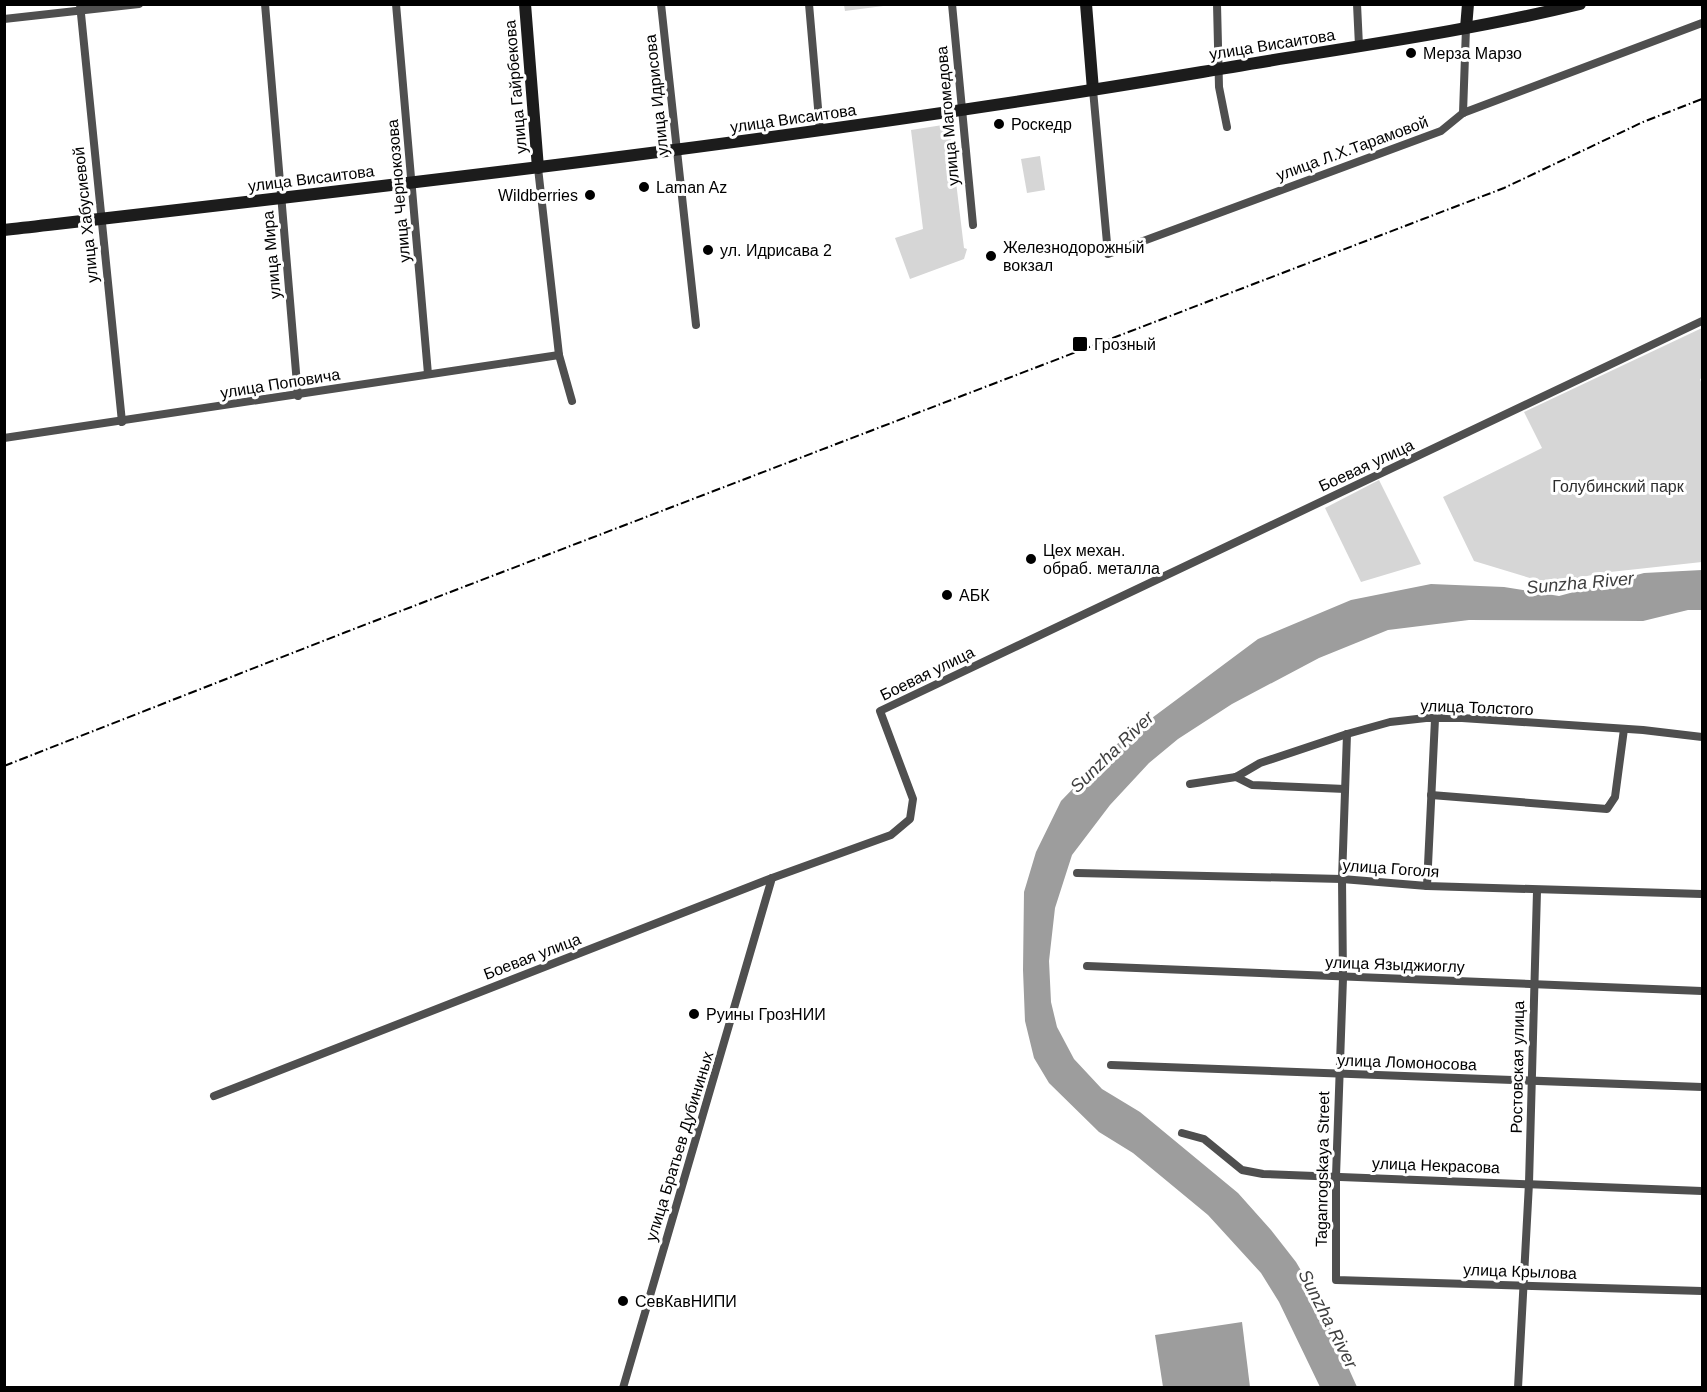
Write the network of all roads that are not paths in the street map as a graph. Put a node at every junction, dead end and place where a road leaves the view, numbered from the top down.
1 (140, 4) edge
2 (265, 4) edge
3 (396, 4) edge
4 (525, 4) edge
5 (661, 4) edge
6 (809, 4) edge
7 (952, 4) edge
8 (1086, 4) edge
9 (1217, 4) edge
10 (1357, 4) edge
11 (1468, 4) edge
12 (1580, 4) edge
13 (80, 8) edge
14 (4, 19) edge
15 (1702, 24) edge
16 (1466, 28) junction
17 (1359, 46) junction
18 (1219, 69) junction
19 (1093, 90) junction
20 (962, 111) junction
21 (1463, 113) junction
22 (1227, 127) dead end
23 (820, 132) junction
24 (677, 150) junction
25 (538, 168) junction
26 (413, 183) junction
27 (281, 199) junction
28 (101, 219) junction
29 (973, 225) dead end
30 (4, 230) edge
31 (1702, 321) edge
32 (696, 325) dead end
33 (559, 355) junction
34 (428, 374) junction
35 (298, 396) junction
36 (572, 401) dead end
37 (122, 422) junction
38 (4, 438) edge
39 (1435, 719) junction
40 (1624, 729) junction
41 (1347, 734) junction
42 (1702, 737) edge
43 (1236, 777) junction
44 (1190, 784) dead end
45 (1345, 789) junction
46 (1431, 795) junction
47 (1077, 873) dead end
48 (772, 878) junction
49 (1342, 879) junction
50 (1427, 886) junction
51 (1537, 891) junction
52 (1702, 894) edge
53 (1087, 966) dead end
54 (1343, 978) junction
55 (1534, 984) junction
56 (1702, 991) edge
57 (1111, 1065) dead end
58 (1338, 1074) junction
59 (1532, 1081) junction
60 (1702, 1087) edge
61 (214, 1096) dead end
62 (1182, 1133) dead end
63 (1336, 1176) junction
64 (1529, 1183) junction
65 (1702, 1191) edge
66 (1336, 1280) joint
67 (1522, 1286) junction
68 (1702, 1291) edge
69 (623, 1388) edge
70 (1518, 1388) edge

1 - 13 street
2 - 27 street, улица Мира
3 - 26 street, улица Чернокозова
4 - 25 main road, улица Гайрбекова
5 - 24 street, улица Идрисова
6 - 23 street
7 - 20 street, улица Магомедова
8 - 19 main road
9 - 18 street
10 - 17 street
11 - 16 main road
12 - 16 main road, улица Висаитова
13 - 14 street
13 - 28 street, улица Хабусиевой
15 - 21 street, улица Л.Х.Тарамовой
16 - 17 main road, улица Висаитова
16 - 21 street
17 - 18 main road, улица Висаитова
18 - 19 main road, улица Висаитова
18 - 22 street
19 - 20 main road, улица Висаитова
19 - 21 street, улица Л.Х.Тарамовой
20 - 23 main road, улица Висаитова
20 - 29 street, улица Магомедова
23 - 24 main road, улица Висаитова
24 - 25 main road, улица Висаитова
24 - 32 street, улица Идрисова
25 - 26 main road, улица Висаитова
25 - 33 street
26 - 27 main road, улица Висаитова
26 - 34 street, улица Чернокозова
27 - 28 main road, улица Висаитова
27 - 35 street, улица Мира
28 - 30 main road, улица Висаитова
28 - 37 street, улица Хабусиевой
31 - 48 street, Боевая улица
33 - 34 street, улица Поповича
33 - 36 street
34 - 35 street, улица Поповича
35 - 37 street, улица Поповича
37 - 38 street, улица Поповича
39 - 40 street, улица Толстого
39 - 41 street, улица Толстого
39 - 46 street
40 - 42 street, улица Толстого
40 - 46 street
41 - 43 street, улица Толстого
41 - 45 street, Taganrogskaya Street
43 - 44 street, улица Толстого
43 - 45 street
45 - 49 street, Taganrogskaya Street
46 - 50 street
47 - 49 street, улица Гоголя
48 - 61 street, Боевая улица
48 - 69 street, улица Братьев Дубининых
49 - 50 street, улица Гоголя
49 - 54 street, Taganrogskaya Street
50 - 51 street, улица Гоголя
51 - 52 street, улица Гоголя
51 - 55 street, Ростовская улица
53 - 54 street, улица Языджиоглу
54 - 55 street, улица Языджиоглу
54 - 58 street, Taganrogskaya Street
55 - 56 street, улица Языджиоглу
55 - 59 street, Ростовская улица
57 - 58 street, улица Ломоносова
58 - 59 street, улица Ломоносова
58 - 63 street, Taganrogskaya Street
59 - 60 street, улица Ломоносова
59 - 64 street, Ростовская улица
62 - 63 street, улица Некрасова
63 - 64 street, улица Некрасова
63 - 66 street, Taganrogskaya Street
64 - 65 street, улица Некрасова
64 - 67 street, Ростовская улица
66 - 67 street, улица Крылова
67 - 68 street, улица Крылова
67 - 70 street, Ростовская улица

